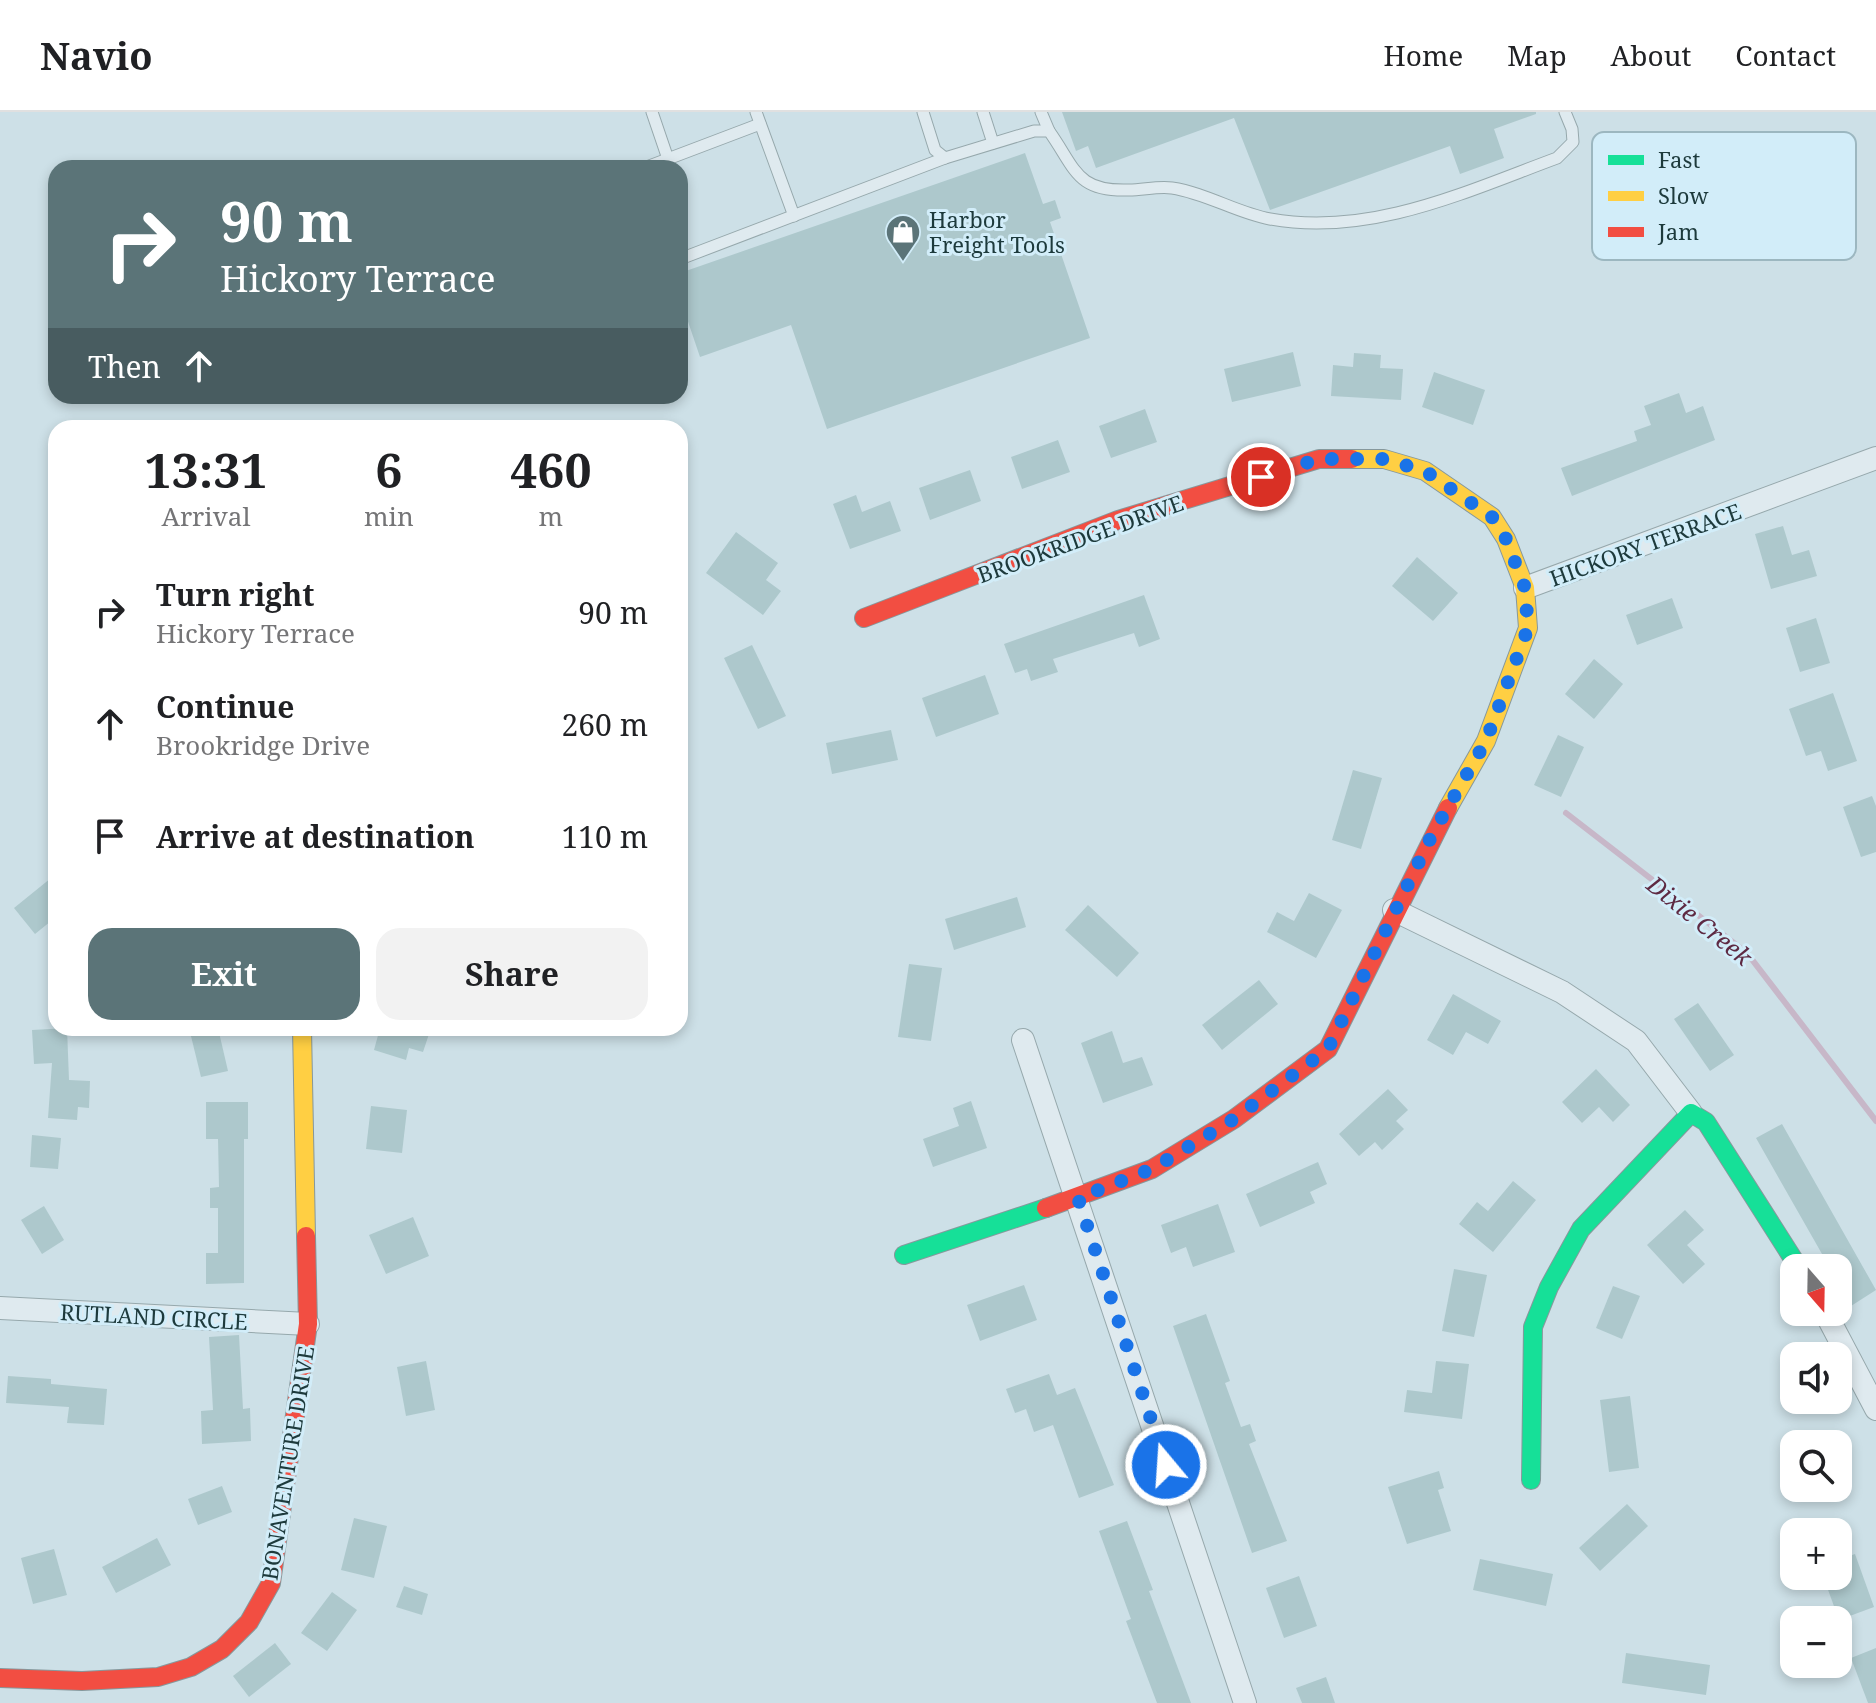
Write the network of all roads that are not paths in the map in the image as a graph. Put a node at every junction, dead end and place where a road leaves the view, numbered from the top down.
1 (756, 112) edge
2 (923, 112) edge
3 (983, 112) edge
4 (1041, 112) edge
5 (1565, 112) edge
6 (654, 113) edge
7 (760, 124) junction
8 (1049, 131) junction
9 (993, 143) junction
10 (945, 158) junction
11 (668, 159) joint
12 (794, 216) junction
13 (688, 256) edge
14 (1876, 458) edge
15 (1525, 588) junction
16 (864, 618) dead end
17 (1394, 910) junction
18 (302, 1036) edge
19 (1023, 1040) dead end
20 (1691, 1113) junction
21 (1078, 1198) junction
22 (1790, 1254) edge
23 (904, 1255) dead end
24 (0, 1308) edge
25 (308, 1324) junction
26 (1832, 1326) edge
27 (1876, 1409) edge
28 (1531, 1480) dead end
29 (0, 1678) edge
30 (1245, 1703) edge

1 - 7 lane
2 - 10 lane
3 - 9 lane
4 - 8 lane
5 - 8 lane
6 - 11 lane
7 - 11 lane
7 - 12 lane
8 - 9 lane
9 - 10 lane
10 - 12 lane
12 - 13 lane
14 - 15 street, HICKORY TERRACE
15 - 16 street, BROOKRIDGE DRIVE
15 - 17 street, HICKORY TERRACE
17 - 20 street
17 - 21 street, HICKORY TERRACE
18 - 25 street, BONAVENTURE DRIVE
19 - 21 street
20 - 22 street
20 - 28 street
21 - 23 street, HICKORY TERRACE
21 - 30 street
24 - 25 street, RUTLAND CIRCLE
25 - 29 street, BONAVENTURE DRIVE
26 - 27 street

